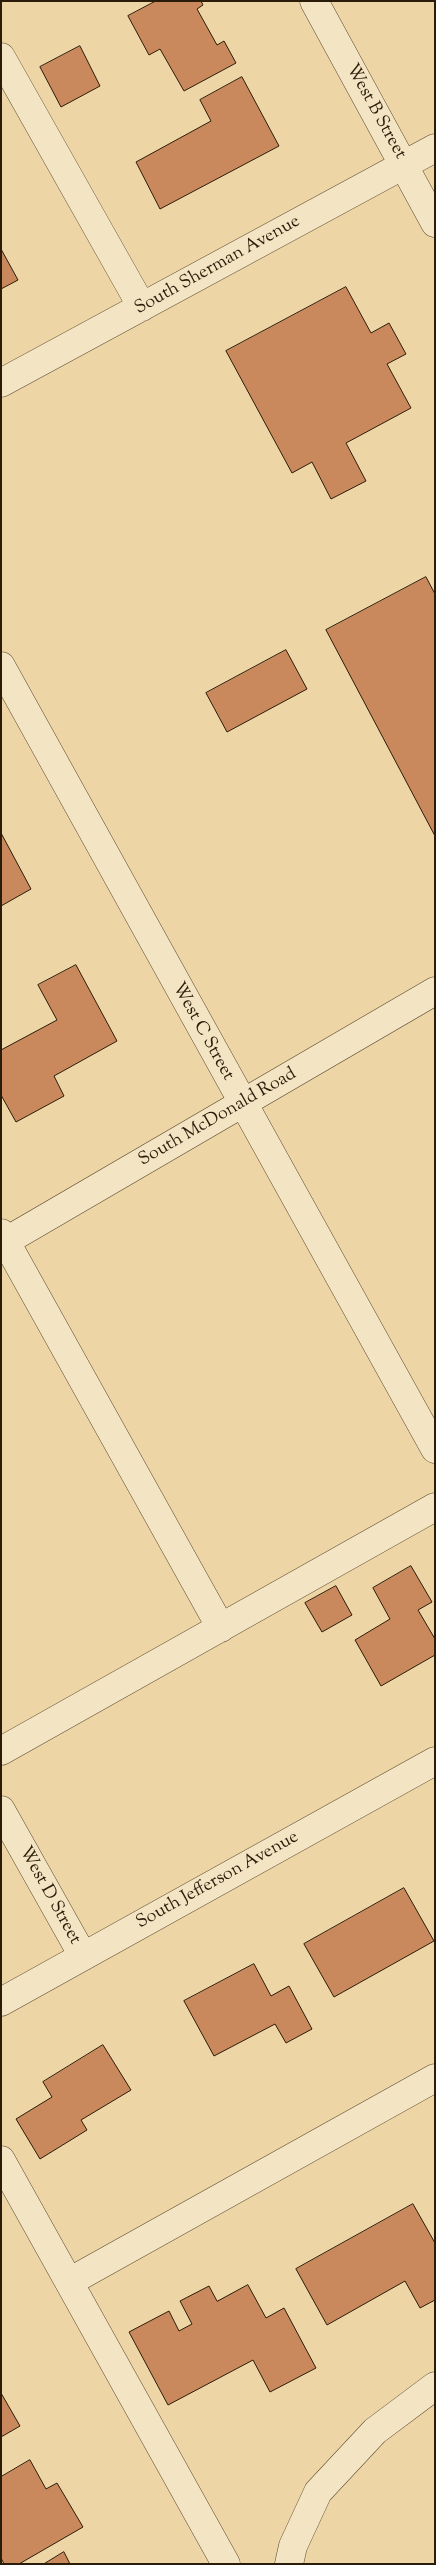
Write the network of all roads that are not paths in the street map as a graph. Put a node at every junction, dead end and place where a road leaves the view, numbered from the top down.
1 (314, 1) edge
2 (1, 57) edge
3 (435, 148) edge
4 (404, 165) junction
5 (435, 223) edge
6 (142, 307) junction
7 (1, 383) edge
8 (1, 666) edge
9 (435, 991) edge
10 (242, 1104) junction
11 (3, 1240) edge
12 (435, 1449) edge
13 (435, 1507) edge
14 (221, 1628) junction
15 (1, 1751) edge
16 (435, 1760) edge
17 (1, 1810) edge
18 (83, 1956) junction
19 (1, 2002) edge
20 (435, 2078) edge
21 (1, 2160) edge
22 (69, 2282) junction
23 (435, 2386) edge
24 (226, 2564) edge
25 (288, 2564) edge

1 - 4 street, West B Street
2 - 6 street
3 - 4 street, South Sherman Avenue
4 - 5 street, West B Street
4 - 6 street, South Sherman Avenue
6 - 7 street, South Sherman Avenue
8 - 10 street, West C Street
9 - 10 street, South McDonald Road
10 - 11 street, South McDonald Road
10 - 12 street, West C Street
11 - 14 street
13 - 14 street
14 - 15 street
16 - 18 street, South Jefferson Avenue
17 - 18 street, West D Street
18 - 19 street, South Jefferson Avenue
20 - 22 street
21 - 22 street
22 - 24 street
23 - 25 street

